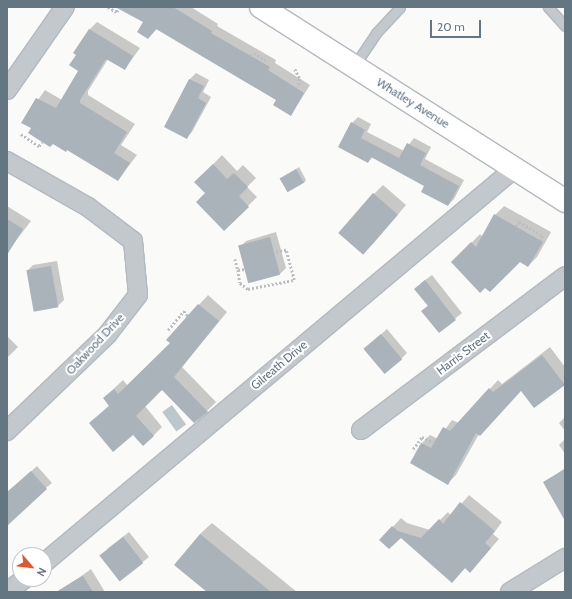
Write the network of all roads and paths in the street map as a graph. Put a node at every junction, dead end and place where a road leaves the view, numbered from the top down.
1 (65, 7) edge
2 (108, 7) edge
3 (261, 7) edge
4 (400, 7) edge
5 (548, 7) edge
6 (118, 8) dead end
7 (565, 26) edge
8 (250, 55) dead end
9 (267, 61) dead end
10 (354, 66) junction
11 (295, 69) dead end
12 (299, 85) dead end
13 (7, 90) edge
14 (21, 134) dead end
15 (42, 142) dead end
16 (7, 161) edge
17 (515, 168) junction
18 (565, 201) edge
19 (516, 226) dead end
20 (540, 240) dead end
21 (274, 253) dead end
22 (235, 259) dead end
23 (245, 269) dead end
24 (238, 270) junction
25 (565, 276) edge
26 (188, 316) dead end
27 (168, 330) dead end
28 (361, 430) dead end
29 (7, 432) edge
30 (435, 443) dead end
31 (413, 449) dead end
32 (52, 556) edge
33 (565, 558) edge
34 (510, 592) edge

1 - 13 street
2 - 6 path
3 - 10 street, Whatley Avenue
4 - 10 lane
5 - 7 lane
8 - 9 path
10 - 17 street, Whatley Avenue
11 - 12 path
14 - 15 path
16 - 29 street, Oakwood Drive
17 - 18 street, Whatley Avenue
17 - 32 street, Gilreath Drive
19 - 20 path
21 - 24 path
22 - 24 path
23 - 24 path
25 - 28 street, Harris Street
26 - 27 path
30 - 31 path
33 - 34 street

